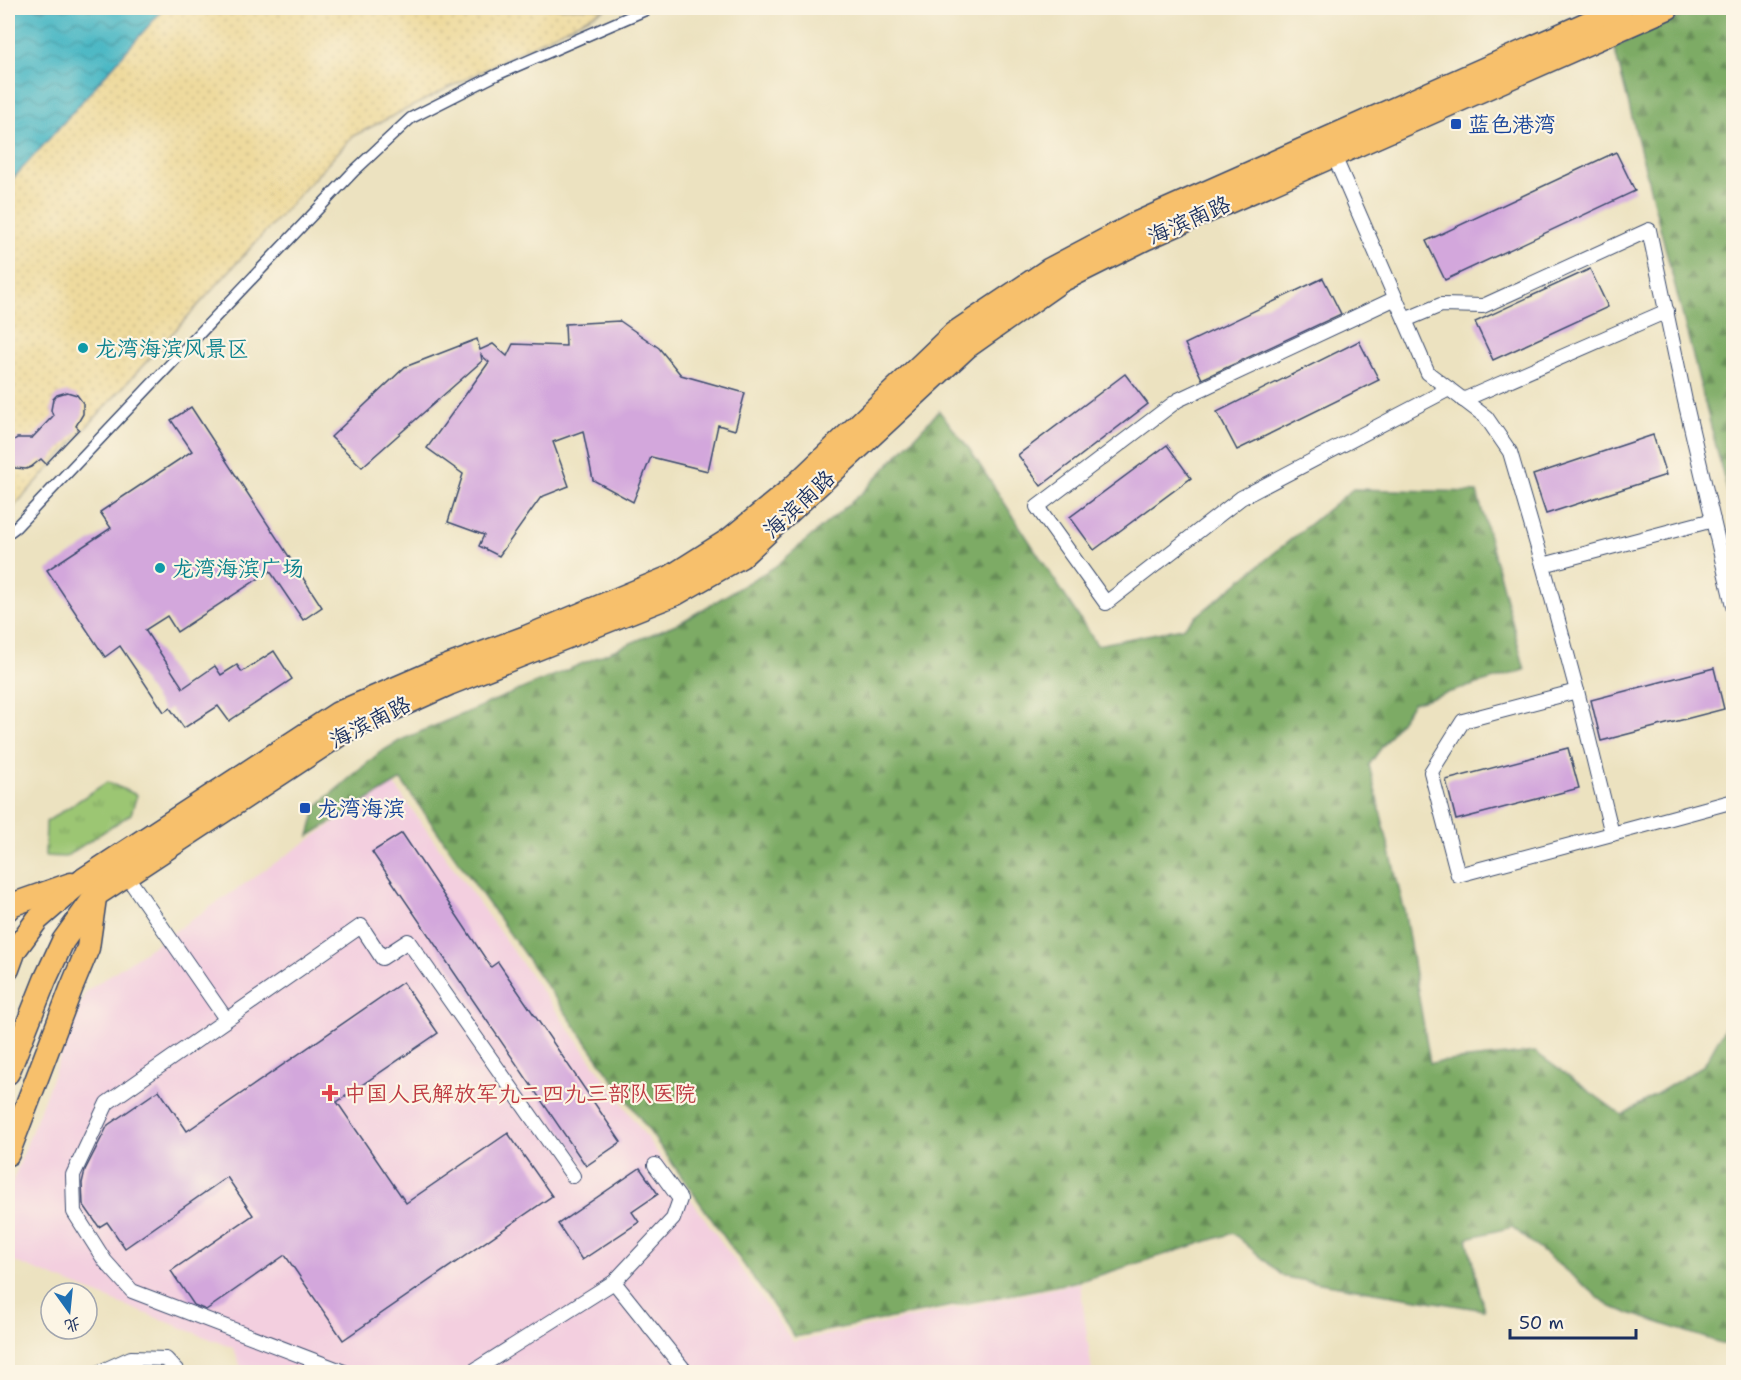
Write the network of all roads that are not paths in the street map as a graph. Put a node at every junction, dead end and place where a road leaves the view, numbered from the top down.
1 (651, 8) edge
2 (1621, 8) edge
3 (1668, 8) edge
4 (1334, 156) junction
5 (1396, 298) junction
6 (1667, 311) junction
7 (1406, 320) junction
8 (1449, 389) junction
9 (1463, 400) junction
10 (1713, 520) junction
11 (8, 533) edge
12 (1543, 565) junction
13 (1734, 610) edge
14 (1577, 691) junction
15 (1734, 801) edge
16 (1612, 834) junction
17 (126, 875) junction
18 (90, 887) junction
19 (8, 909) edge
20 (8, 969) edge
21 (226, 1020) junction
22 (8, 1073) edge
23 (8, 1154) edge
24 (655, 1165) dead end
25 (573, 1176) dead end
26 (614, 1282) junction
27 (100, 1372) edge
28 (178, 1372) edge
29 (344, 1372) edge
30 (472, 1372) edge
31 (686, 1372) edge

1 - 11 street
2 - 18 highway, 海滨南路
3 - 4 highway, 海滨南路
4 - 5 street
4 - 17 highway, 海滨南路
5 - 7 street
5 - 8 street
6 - 7 street
6 - 9 street
6 - 10 street
7 - 8 street
8 - 9 street
9 - 12 street
10 - 12 street
10 - 13 street
12 - 14 street
14 - 16 street
14 - 16 street
15 - 16 street
17 - 18 highway, 海滨南路
17 - 21 street
18 - 19 highway
18 - 20 highway, 海滨南路
18 - 22 highway, 海滨南路
18 - 23 highway
21 - 25 street
21 - 29 street
24 - 26 street
26 - 30 street
26 - 31 street
27 - 28 street

